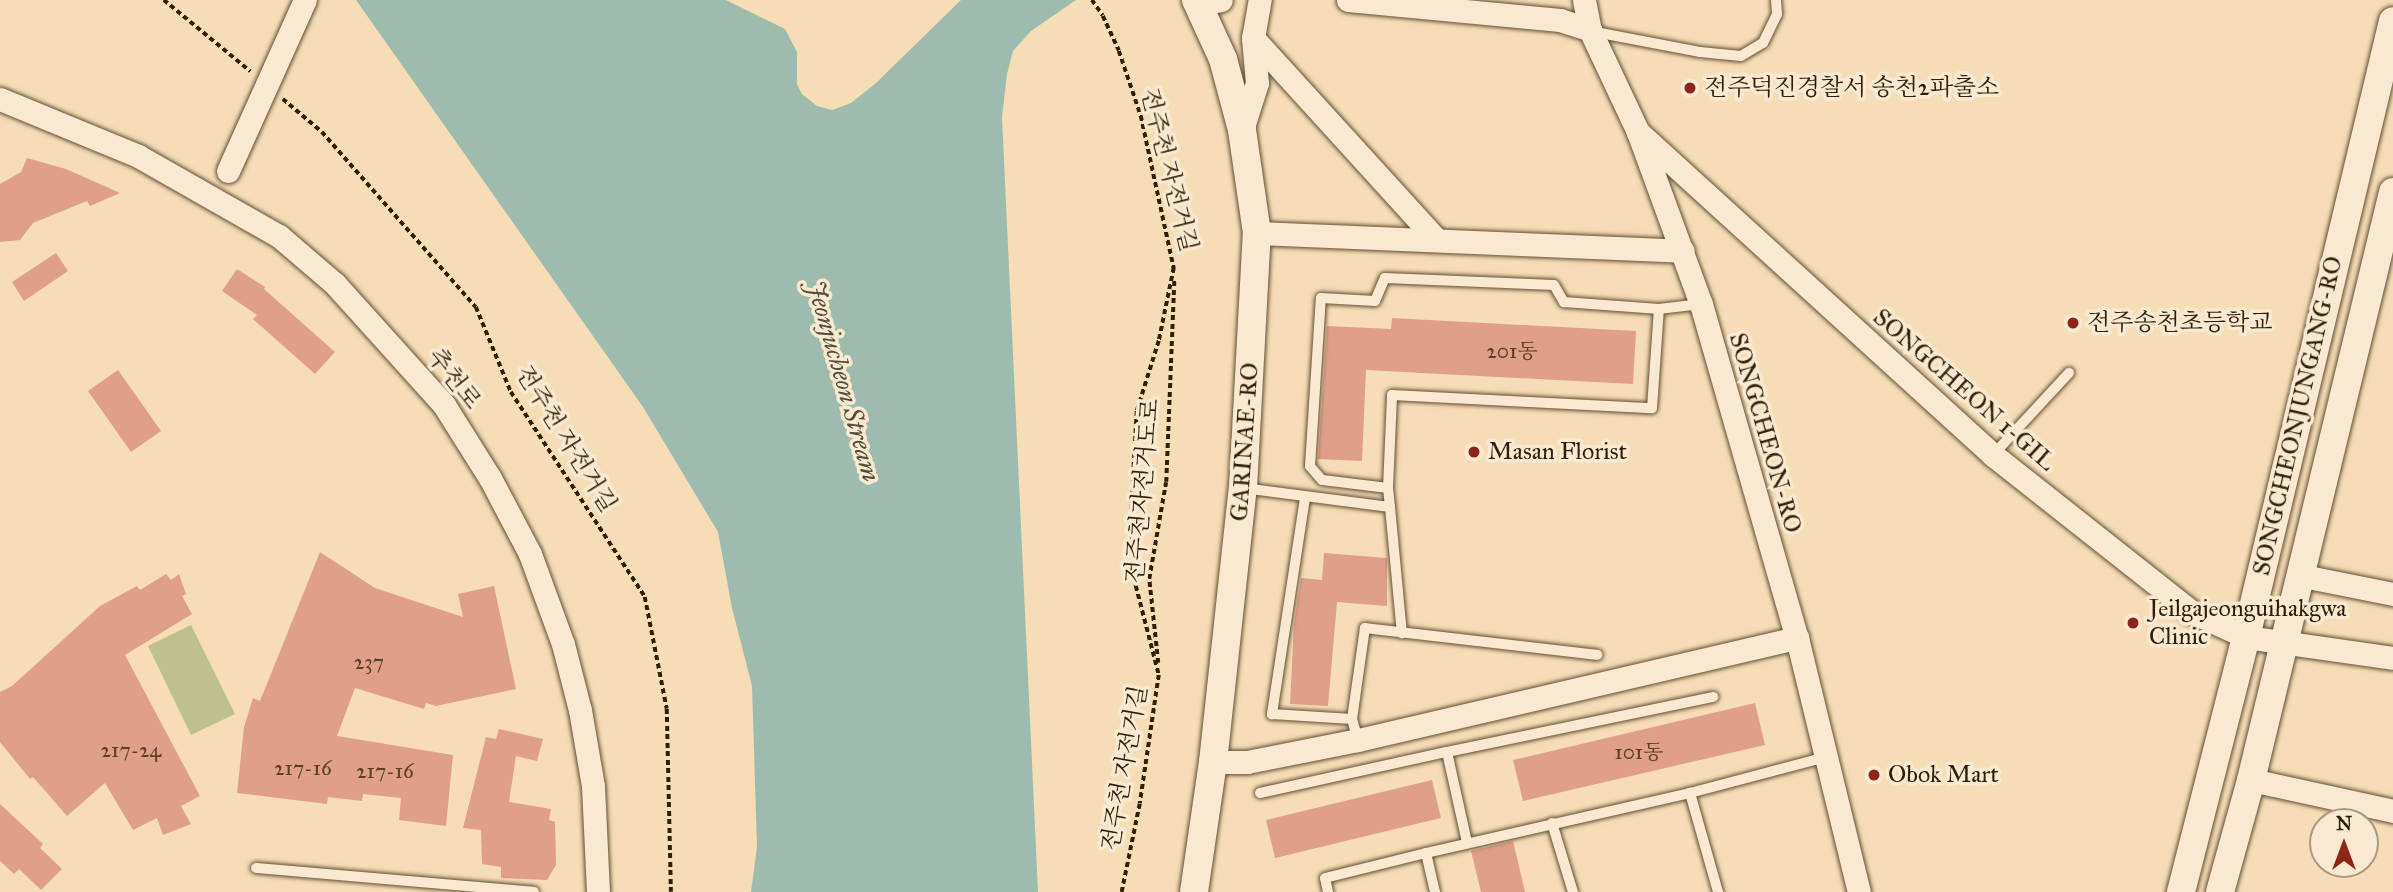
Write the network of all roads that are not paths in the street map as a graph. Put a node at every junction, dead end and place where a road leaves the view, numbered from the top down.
1 (304, 0) edge
2 (1260, 0) edge
3 (1348, 0) edge
4 (1584, 0) edge
5 (1776, 0) edge
6 (1205, 1) edge
7 (2392, 26) edge
8 (1590, 30) junction
9 (1253, 38) junction
10 (0, 99) edge
11 (1242, 130) junction
12 (1638, 132) junction
13 (2393, 192) edge
14 (211, 196) junction
15 (1257, 233) junction
16 (1436, 239) junction
17 (1683, 251) junction
18 (1701, 304) junction
19 (1659, 309) junction
20 (2069, 373) dead end
21 (1993, 455) junction
22 (1243, 488) junction
23 (1388, 488) junction
24 (1305, 498) junction
25 (1390, 507) junction
26 (2298, 575) junction
27 (2393, 594) edge
28 (1402, 633) junction
29 (2246, 637) junction
30 (1797, 638) junction
31 (2282, 644) junction
32 (1597, 655) dead end
33 (2393, 658) edge
34 (1713, 697) dead end
35 (1355, 729) junction
36 (1447, 752) junction
37 (1826, 757) junction
38 (1213, 762) junction
39 (2251, 780) junction
40 (1260, 793) dead end
41 (1690, 793) junction
42 (2393, 811) edge
43 (1552, 823) junction
44 (1467, 842) junction
45 (1426, 853) junction
46 (256, 868) dead end
47 (534, 892) edge
48 (598, 892) edge
49 (1194, 892) edge
50 (1328, 892) edge
51 (1435, 892) edge
52 (1573, 892) edge
53 (1718, 892) edge
54 (1859, 892) edge
55 (2181, 892) edge
56 (2220, 892) edge

1 - 14 street, bridge
2 - 9 street
3 - 8 street
4 - 8 street, SONGCHEON-RO
5 - 8 lane
6 - 11 street, GARINAE-RO
7 - 29 street, SONGCHEONJUNGANG-RO
8 - 12 street, SONGCHEON-RO
9 - 11 street
9 - 16 street
10 - 14 street, 추천로
11 - 15 street, GARINAE-RO
12 - 17 street, SONGCHEON-RO
12 - 21 street, SONGCHEON 1-GIL
13 - 26 street, SONGCHEONJUNGANG-RO
14 - 48 street, 추천로
15 - 16 street
15 - 22 street, GARINAE-RO
16 - 17 street
17 - 18 street, SONGCHEON-RO
18 - 19 lane
18 - 30 street, SONGCHEON-RO
19 - 23 lane
19 - 23 lane
20 - 21 lane
21 - 29 street, SONGCHEON 1-GIL
22 - 24 lane
22 - 38 street, GARINAE-RO
23 - 25 lane
24 - 25 lane
24 - 35 lane
25 - 28 lane
26 - 27 street
26 - 31 street, SONGCHEONJUNGANG-RO
28 - 32 lane
28 - 35 lane
29 - 31 street, SONGCHEON 1-GIL
29 - 55 street, SONGCHEONJUNGANG-RO
30 - 35 street
30 - 37 street, SONGCHEON-RO
31 - 33 street, SONGCHEON 1-GIL
31 - 39 street, SONGCHEONJUNGANG-RO
34 - 36 lane
35 - 38 street
36 - 40 lane
36 - 44 lane
37 - 41 lane
37 - 54 street, SONGCHEON-RO
38 - 49 street, GARINAE-RO
39 - 42 street
39 - 56 street, SONGCHEONJUNGANG-RO
41 - 43 lane
41 - 53 lane
43 - 44 lane
43 - 52 lane
44 - 45 lane
45 - 50 lane
45 - 51 lane
46 - 47 lane

